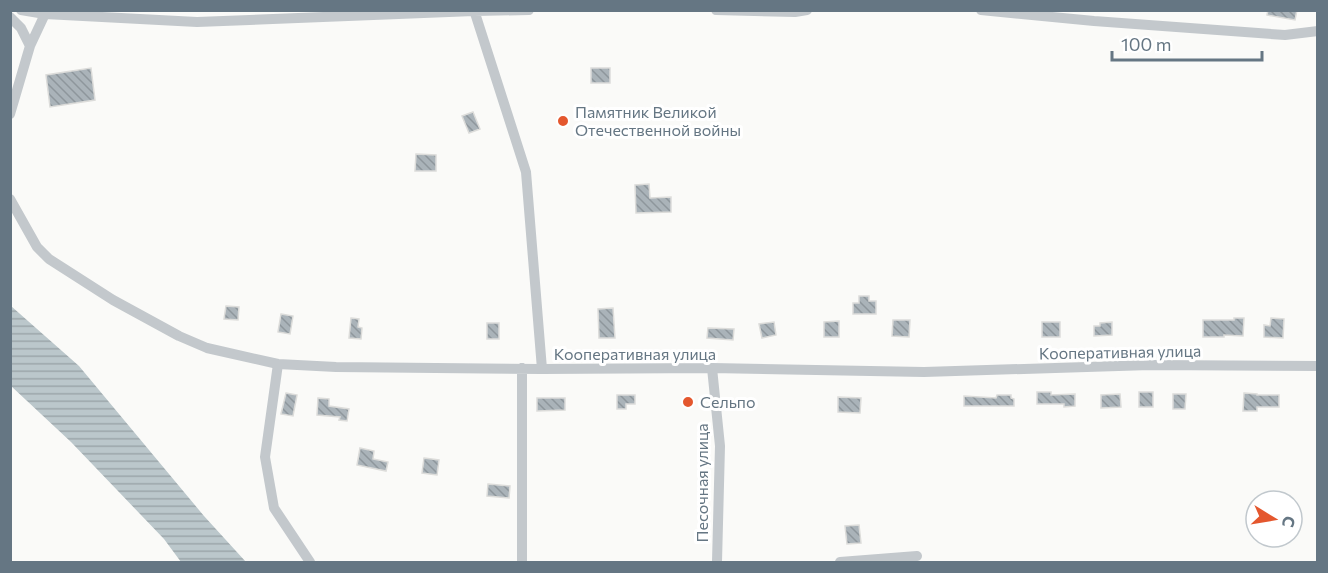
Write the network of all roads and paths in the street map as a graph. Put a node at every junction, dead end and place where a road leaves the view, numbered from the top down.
1 (21, 10) edge
2 (529, 10) edge
3 (716, 10) edge
4 (807, 10) edge
5 (981, 10) edge
6 (474, 11) edge
7 (45, 14) junction
8 (10, 18) edge
9 (1317, 31) edge
10 (30, 46) junction
11 (10, 114) edge
12 (10, 199) edge
13 (278, 364) junction
14 (1317, 366) edge
15 (522, 368) junction
16 (712, 368) junction
17 (542, 369) junction
18 (917, 556) dead end
19 (310, 562) edge
20 (522, 562) edge
21 (717, 562) edge
22 (840, 562) edge

1 - 7 street
2 - 6 street
3 - 4 street
5 - 9 street
6 - 7 street
6 - 17 street
7 - 10 street
8 - 10 street
10 - 11 street
12 - 13 street, Кооперативная улица
13 - 15 street, Кооперативная улица
13 - 19 street
14 - 16 street, Кооперативная улица
15 - 17 street, Кооперативная улица
15 - 20 street
16 - 17 street, Кооперативная улица
16 - 21 street, Песочная улица
18 - 22 street

